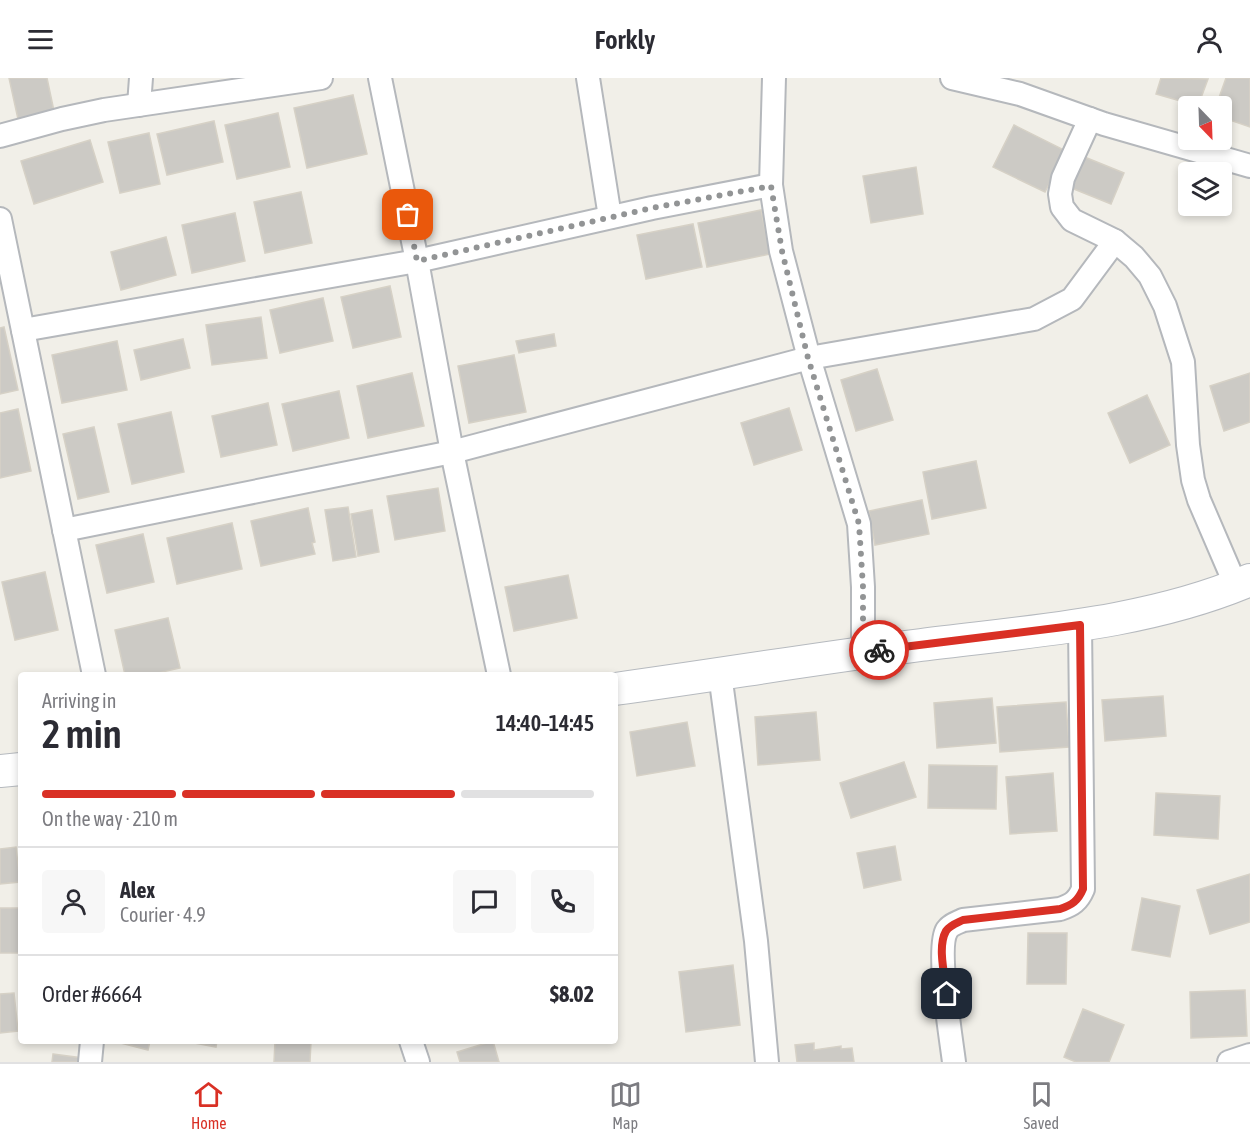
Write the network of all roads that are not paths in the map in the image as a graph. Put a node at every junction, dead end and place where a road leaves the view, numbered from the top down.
1 (141, 78) edge
2 (321, 78) edge
3 (380, 78) edge
4 (588, 78) edge
5 (774, 78) edge
6 (952, 78) edge
7 (139, 105) junction
8 (1090, 120) junction
9 (0, 136) edge
10 (1250, 166) edge
11 (771, 186) junction
12 (610, 217) junction
13 (0, 219) edge
14 (1115, 241) junction
15 (417, 261) junction
16 (23, 330) junction
17 (808, 358) junction
18 (452, 452) junction
19 (64, 530) junction
20 (1243, 584) edge
21 (1080, 625) junction
22 (863, 652) junction
23 (93, 672) edge
24 (498, 672) edge
25 (720, 674) junction
26 (618, 689) edge
27 (18, 768) edge
28 (0, 771) edge
29 (92, 1044) edge
30 (412, 1044) edge
31 (1250, 1055) edge
32 (90, 1062) edge
33 (418, 1062) edge
34 (766, 1062) edge
35 (954, 1062) edge
36 (1229, 1062) edge

1 - 7 street
2 - 7 street
3 - 15 street
4 - 12 street
5 - 11 street
6 - 8 street
7 - 9 street
8 - 10 street
8 - 14 street
11 - 12 street
11 - 17 street
12 - 15 street
13 - 16 street
14 - 17 street
14 - 20 street
15 - 16 street
15 - 18 street
16 - 19 street
17 - 18 street
17 - 22 street
18 - 19 street
18 - 24 street
19 - 23 street
20 - 21 main road
21 - 22 main road
21 - 35 street
22 - 25 main road
25 - 26 main road
25 - 34 street
27 - 28 main road
29 - 32 street
30 - 33 street
31 - 36 street

